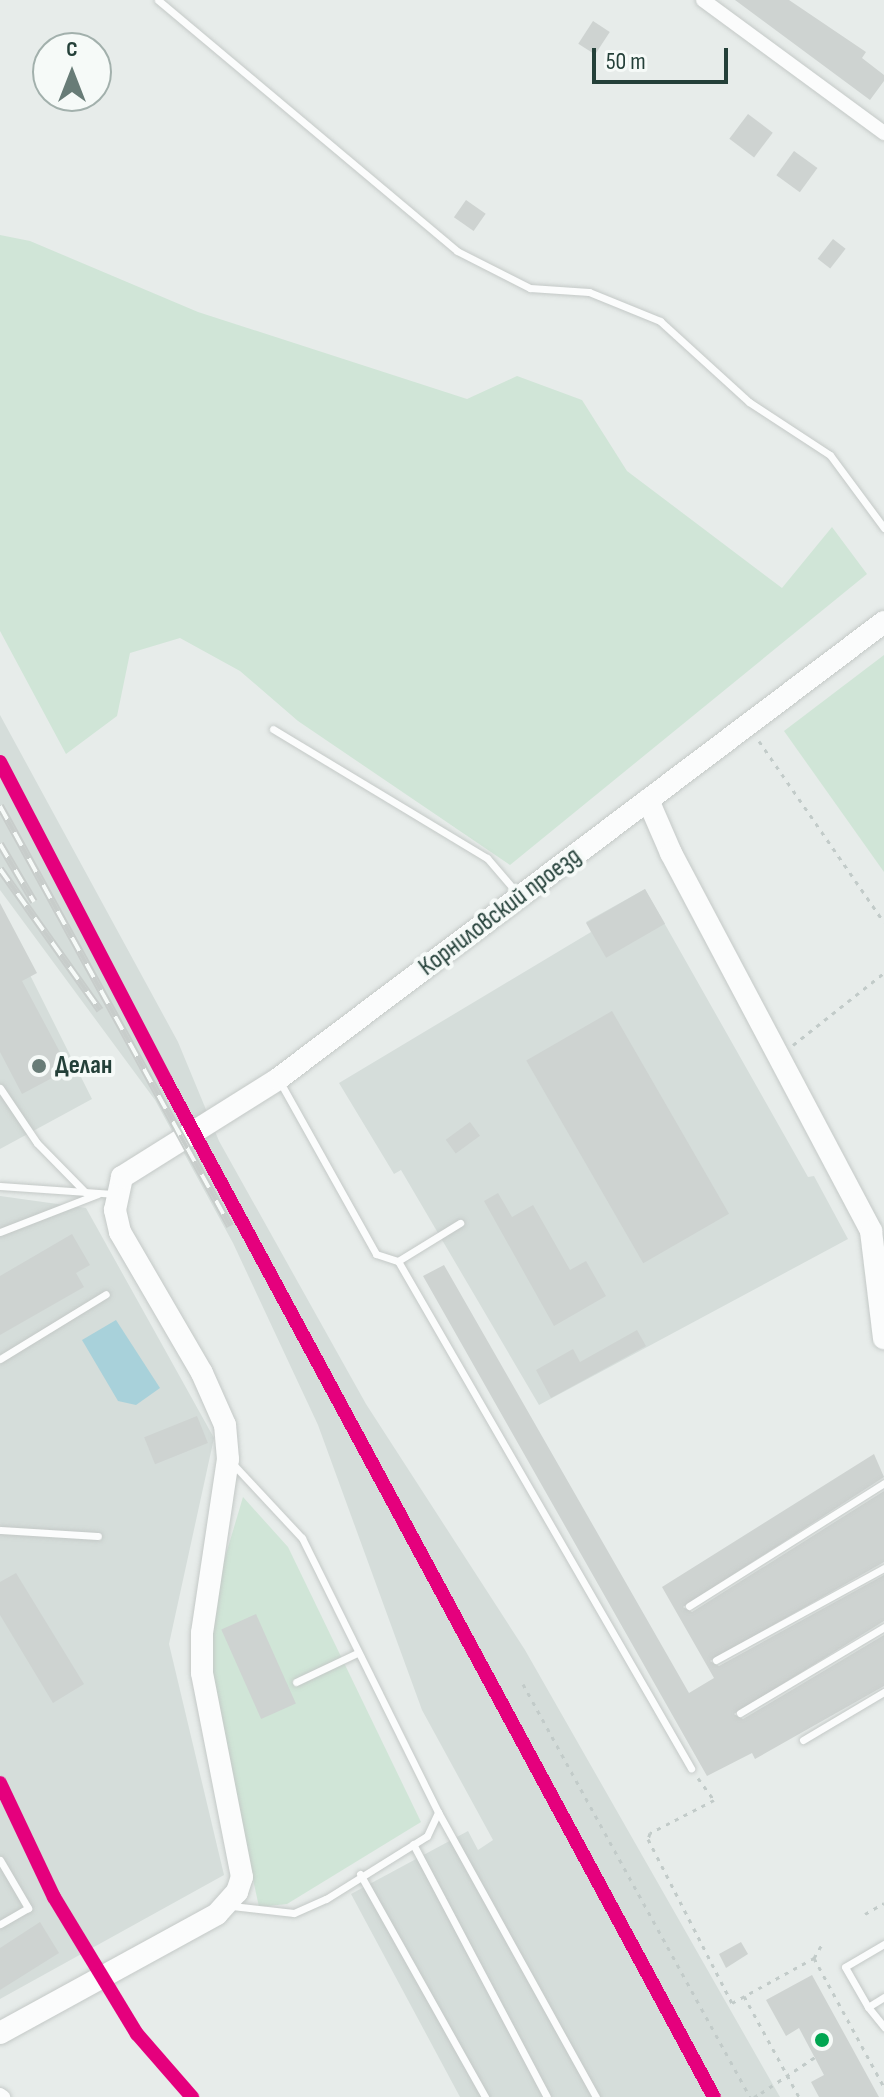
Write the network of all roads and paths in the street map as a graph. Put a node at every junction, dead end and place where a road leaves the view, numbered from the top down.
1 (158, 0) edge
2 (703, 0) edge
3 (884, 133) edge
4 (884, 528) edge
5 (884, 622) edge
6 (750, 724) junction
7 (273, 729) dead end
8 (648, 800) junction
9 (521, 897) junction
10 (884, 922) edge
11 (884, 973) edge
12 (778, 1057) junction
13 (278, 1079) junction
14 (0, 1088) edge
15 (0, 1186) edge
16 (85, 1192) junction
17 (108, 1194) junction
18 (460, 1223) dead end
19 (0, 1232) edge
20 (398, 1261) junction
21 (106, 1294) dead end
22 (884, 1338) edge
23 (0, 1359) edge
24 (228, 1459) junction
25 (884, 1483) edge
26 (0, 1530) edge
27 (98, 1536) dead end
28 (884, 1568) edge
29 (689, 1606) dead end
30 (884, 1627) edge
31 (357, 1653) junction
32 (716, 1660) dead end
33 (296, 1682) dead end
34 (523, 1684) dead end
35 (884, 1692) edge
36 (740, 1713) dead end
37 (803, 1740) dead end
38 (691, 1768) joint
39 (438, 1812) junction
40 (413, 1844) junction
41 (0, 1860) edge
42 (360, 1874) junction
43 (884, 1903) edge
44 (228, 1905) junction
45 (865, 1914) dead end
46 (0, 1924) edge
47 (822, 1944) dead end
48 (884, 1944) edge
49 (814, 1958) junction
50 (744, 1996) junction
51 (884, 1997) edge
52 (868, 2007) junction
53 (884, 2027) edge
54 (854, 2032) junction
55 (0, 2033) edge
56 (845, 2035) dead end
57 (815, 2057) dead end
58 (884, 2087) edge
59 (485, 2097) edge
60 (547, 2097) edge
61 (596, 2097) edge
62 (752, 2097) edge
63 (799, 2097) edge

1 - 4 lane
2 - 3 street
5 - 6 street, Корниловский проезд
6 - 8 street, Корниловский проезд
6 - 10 path
7 - 9 lane
8 - 9 street, Корниловский проезд
8 - 12 street
9 - 13 street, Корниловский проезд
11 - 12 path
12 - 22 street
13 - 17 street, Корниловский проезд
13 - 20 lane
14 - 16 lane
15 - 16 lane
16 - 17 lane
17 - 19 lane
17 - 24 street
18 - 20 lane
20 - 38 lane
21 - 23 lane
24 - 31 lane
24 - 44 street
25 - 29 lane
26 - 27 lane
28 - 32 lane
30 - 36 lane
31 - 33 lane
31 - 39 lane
34 - 62 path
35 - 37 lane
38 - 50 path
39 - 40 lane
39 - 61 lane
40 - 42 lane
40 - 60 lane
41 - 46 lane
42 - 44 lane
42 - 59 lane
43 - 45 path
44 - 55 street
47 - 49 path
48 - 52 lane
49 - 50 path
49 - 54 path
50 - 63 path
51 - 52 lane
52 - 53 lane
54 - 56 path
54 - 58 path
57 - 62 path, bridge

